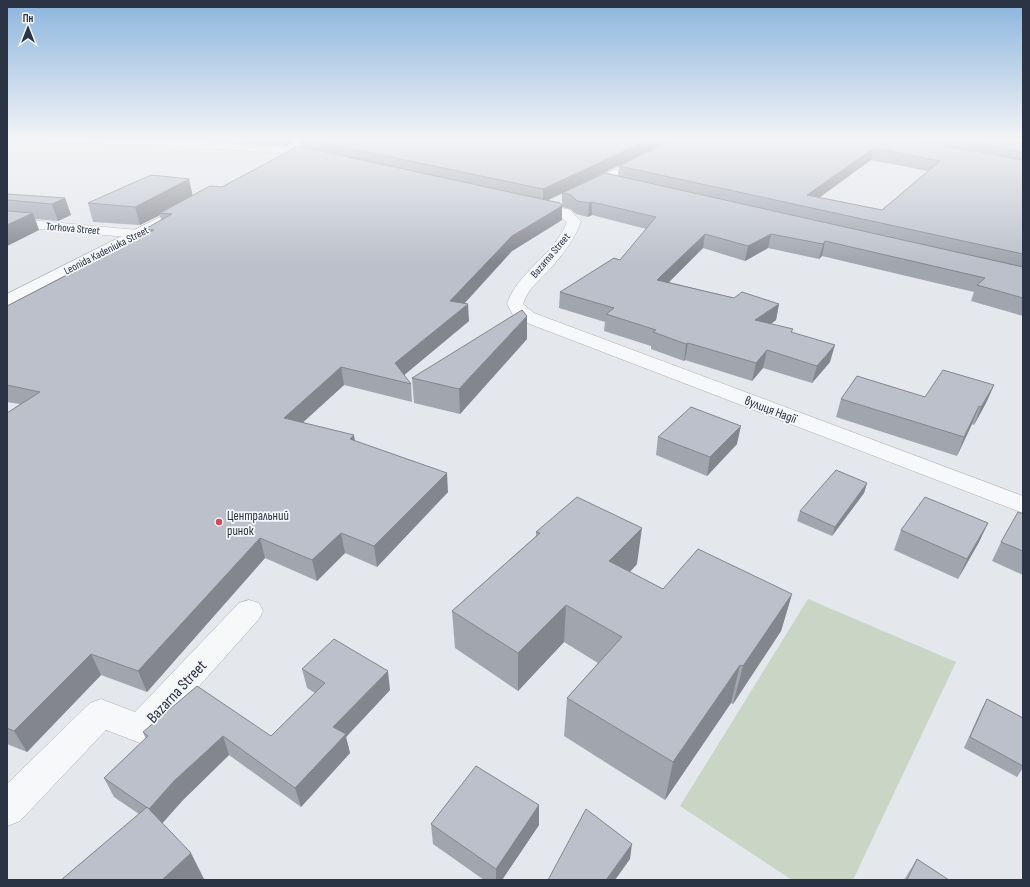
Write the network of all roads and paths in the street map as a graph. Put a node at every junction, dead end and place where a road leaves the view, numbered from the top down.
1 (602, 180) edge
2 (604, 180) edge
3 (626, 186) edge
4 (574, 194) edge
5 (560, 201) edge
6 (521, 202) edge
7 (187, 207) edge
8 (546, 208) junction
9 (7, 222) edge
10 (138, 234) junction
11 (7, 301) edge
12 (519, 311) joint
13 (1023, 506) edge
14 (249, 611) dead end
15 (7, 808) edge

1 - 4 street
2 - 3 street
5 - 8 street
6 - 8 street, Bazarna Street
7 - 10 street, Leonida Kadeniuka Street
8 - 12 street, Bazarna Street
9 - 10 street, Torhova Street
10 - 11 street, Leonida Kadeniuka Street
12 - 13 street, вулиця Надії
14 - 15 street, Bazarna Street

